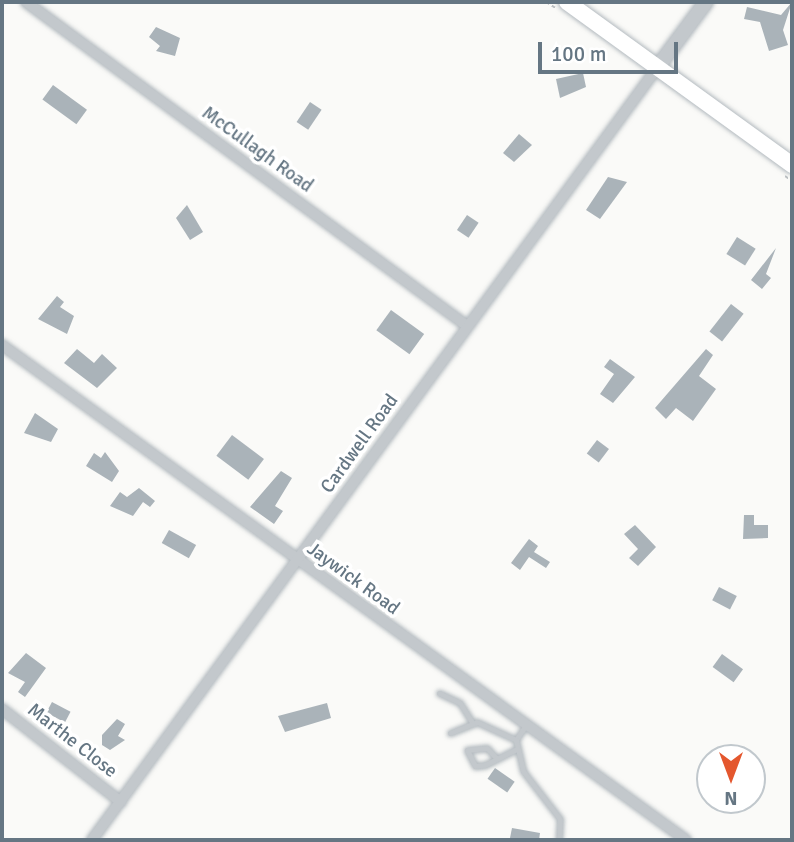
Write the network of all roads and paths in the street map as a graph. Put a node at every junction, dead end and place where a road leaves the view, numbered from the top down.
1 (26, 2) edge
2 (566, 2) edge
3 (705, 2) edge
4 (656, 68) junction
5 (792, 165) edge
6 (467, 326) junction
7 (2, 345) edge
8 (298, 560) junction
9 (439, 693) dead end
10 (2, 709) edge
11 (472, 722) junction
12 (526, 725) junction
13 (450, 733) dead end
14 (516, 740) junction
15 (517, 749) junction
16 (498, 759) junction
17 (121, 802) junction
18 (92, 840) edge
19 (559, 840) edge
20 (685, 840) edge

1 - 6 street, McCullagh Road
2 - 4 main road
3 - 4 street
4 - 5 main road
4 - 6 street, Cardwell Road
6 - 8 street, Cardwell Road
7 - 8 street, Jaywick Road
8 - 12 street, Jaywick Road
8 - 17 street, Cardwell Road
9 - 11 lane
10 - 17 street, Marthe Close
11 - 13 lane
11 - 14 lane
12 - 14 lane
12 - 20 street, Jaywick Road
14 - 15 lane
15 - 16 lane
15 - 19 lane
16 - 16 lane
17 - 18 street, Cardwell Road

